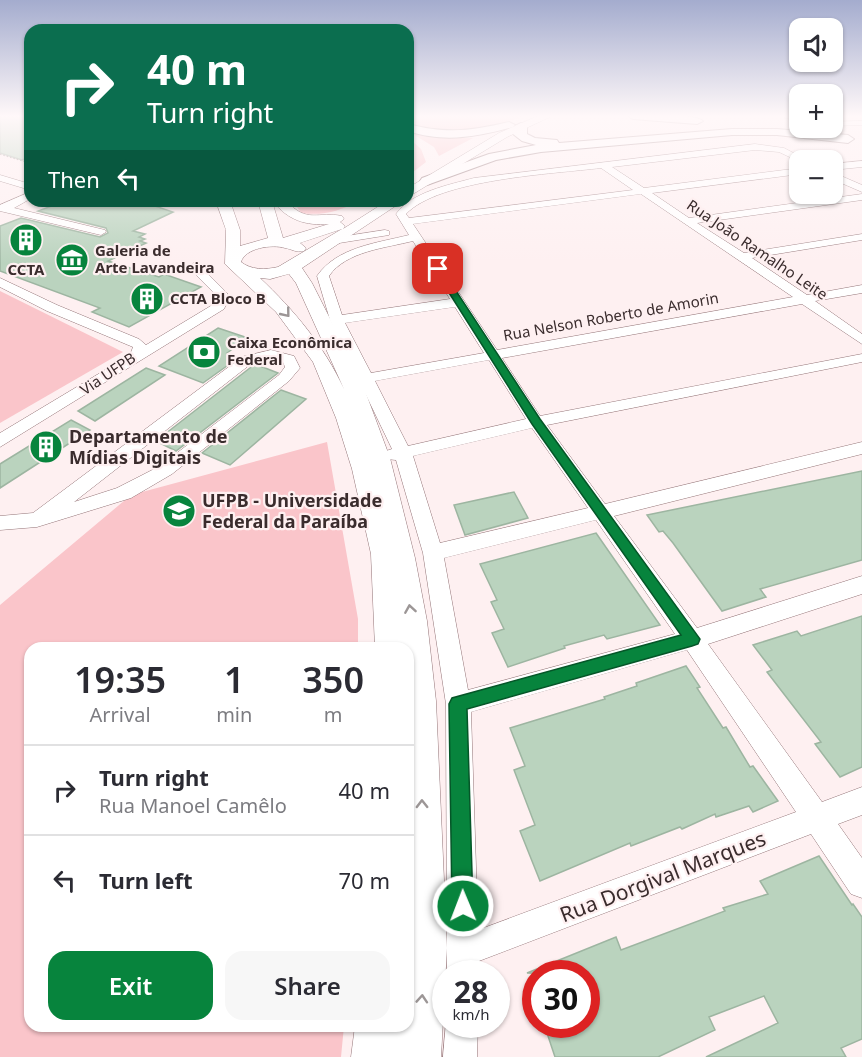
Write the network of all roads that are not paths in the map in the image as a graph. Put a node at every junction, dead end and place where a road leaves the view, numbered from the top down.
1 (441, 165) edge
2 (457, 165) edge
3 (609, 165) edge
4 (604, 166) junction
5 (428, 172) junction
6 (789, 172) edge
7 (0, 176) edge
8 (414, 180) edge
9 (843, 180) edge
10 (24, 182) edge
11 (24, 185) edge
12 (414, 187) edge
13 (0, 188) edge
14 (862, 189) edge
15 (642, 190) junction
16 (14, 192) dead end
17 (862, 197) edge
18 (24, 198) edge
19 (24, 202) edge
20 (414, 204) edge
21 (225, 207) edge
22 (266, 207) edge
23 (285, 207) edge
24 (372, 207) edge
25 (384, 207) edge
26 (409, 207) edge
27 (2, 208) edge
28 (356, 221) junction
29 (687, 221) junction
30 (411, 229) junction
31 (101, 232) dead end
32 (379, 234) junction
33 (862, 237) edge
34 (333, 241) junction
35 (289, 253) junction
36 (740, 257) junction
37 (238, 265) junction
38 (194, 267) dead end
39 (0, 282) edge
40 (862, 289) edge
41 (803, 299) junction
42 (459, 302) junction
43 (337, 320) junction
44 (862, 340) edge
45 (492, 355) junction
46 (137, 357) junction
47 (862, 358) edge
48 (366, 378) junction
49 (536, 422) junction
50 (0, 441) edge
51 (862, 448) edge
52 (391, 455) junction
53 (601, 513) junction
54 (37, 520) junction
55 (0, 524) edge
56 (434, 553) junction
57 (862, 585) edge
58 (692, 639) junction
59 (390, 642) edge
60 (458, 704) junction
61 (862, 801) edge
62 (817, 819) junction
63 (862, 883) edge
64 (463, 960) edge
65 (468, 960) edge
66 (376, 1032) edge
67 (461, 1038) edge
68 (374, 1057) edge
69 (418, 1057) edge
70 (460, 1057) edge

1 - 5 main road
2 - 5 highway
3 - 4 street
4 - 15 street, Rua João Ramalho Leite
4 - 20 street
5 - 8 main road
5 - 12 main road
6 - 15 street
7 - 10 street
7 - 11 street
9 - 14 street
13 - 16 street
15 - 29 street, Rua João Ramalho Leite
15 - 30 street
17 - 29 street
18 - 27 street
19 - 27 street
21 - 37 main road
22 - 35 main road
23 - 28 main road
24 - 28 main road
25 - 28 main road
26 - 30 street
27 - 31 street
28 - 32 street
28 - 34 main road
28 - 35 main road
29 - 36 street, Rua João Ramalho Leite
30 - 32 street
30 - 42 street
30 - 43 street
32 - 34 street
33 - 36 street
34 - 35 main road
35 - 37 main road
35 - 37 main road
35 - 52 main road
36 - 41 street, Rua João Ramalho Leite
37 -> 59 main road
38 - 46 street
39 - 46 street, Via UFPB
40 - 41 street, Rua Nelson Roberto de Amorin
41 - 44 street, Rua João Ramalho Leite
41 - 45 street, Rua Nelson Roberto de Amorin
42 - 43 street
42 - 45 street
43 - 48 street
45 - 48 street, Rua Nelson Roberto de Amorin
45 - 49 street
46 - 50 street, Via UFPB
47 - 49 street
48 - 52 street
49 - 52 street
49 - 53 street
51 - 53 street
52 - 56 street
69 -> 52 main road
53 - 56 street
53 - 58 street
54 - 54 street
54 - 55 street
56 - 60 street
57 - 58 street
58 - 60 street
58 - 62 street
60 - 64 street
61 - 62 street, Rua Dorgival Marques
62 - 63 street
62 - 65 street, Rua Dorgival Marques
66 - 68 main road
67 - 70 street

